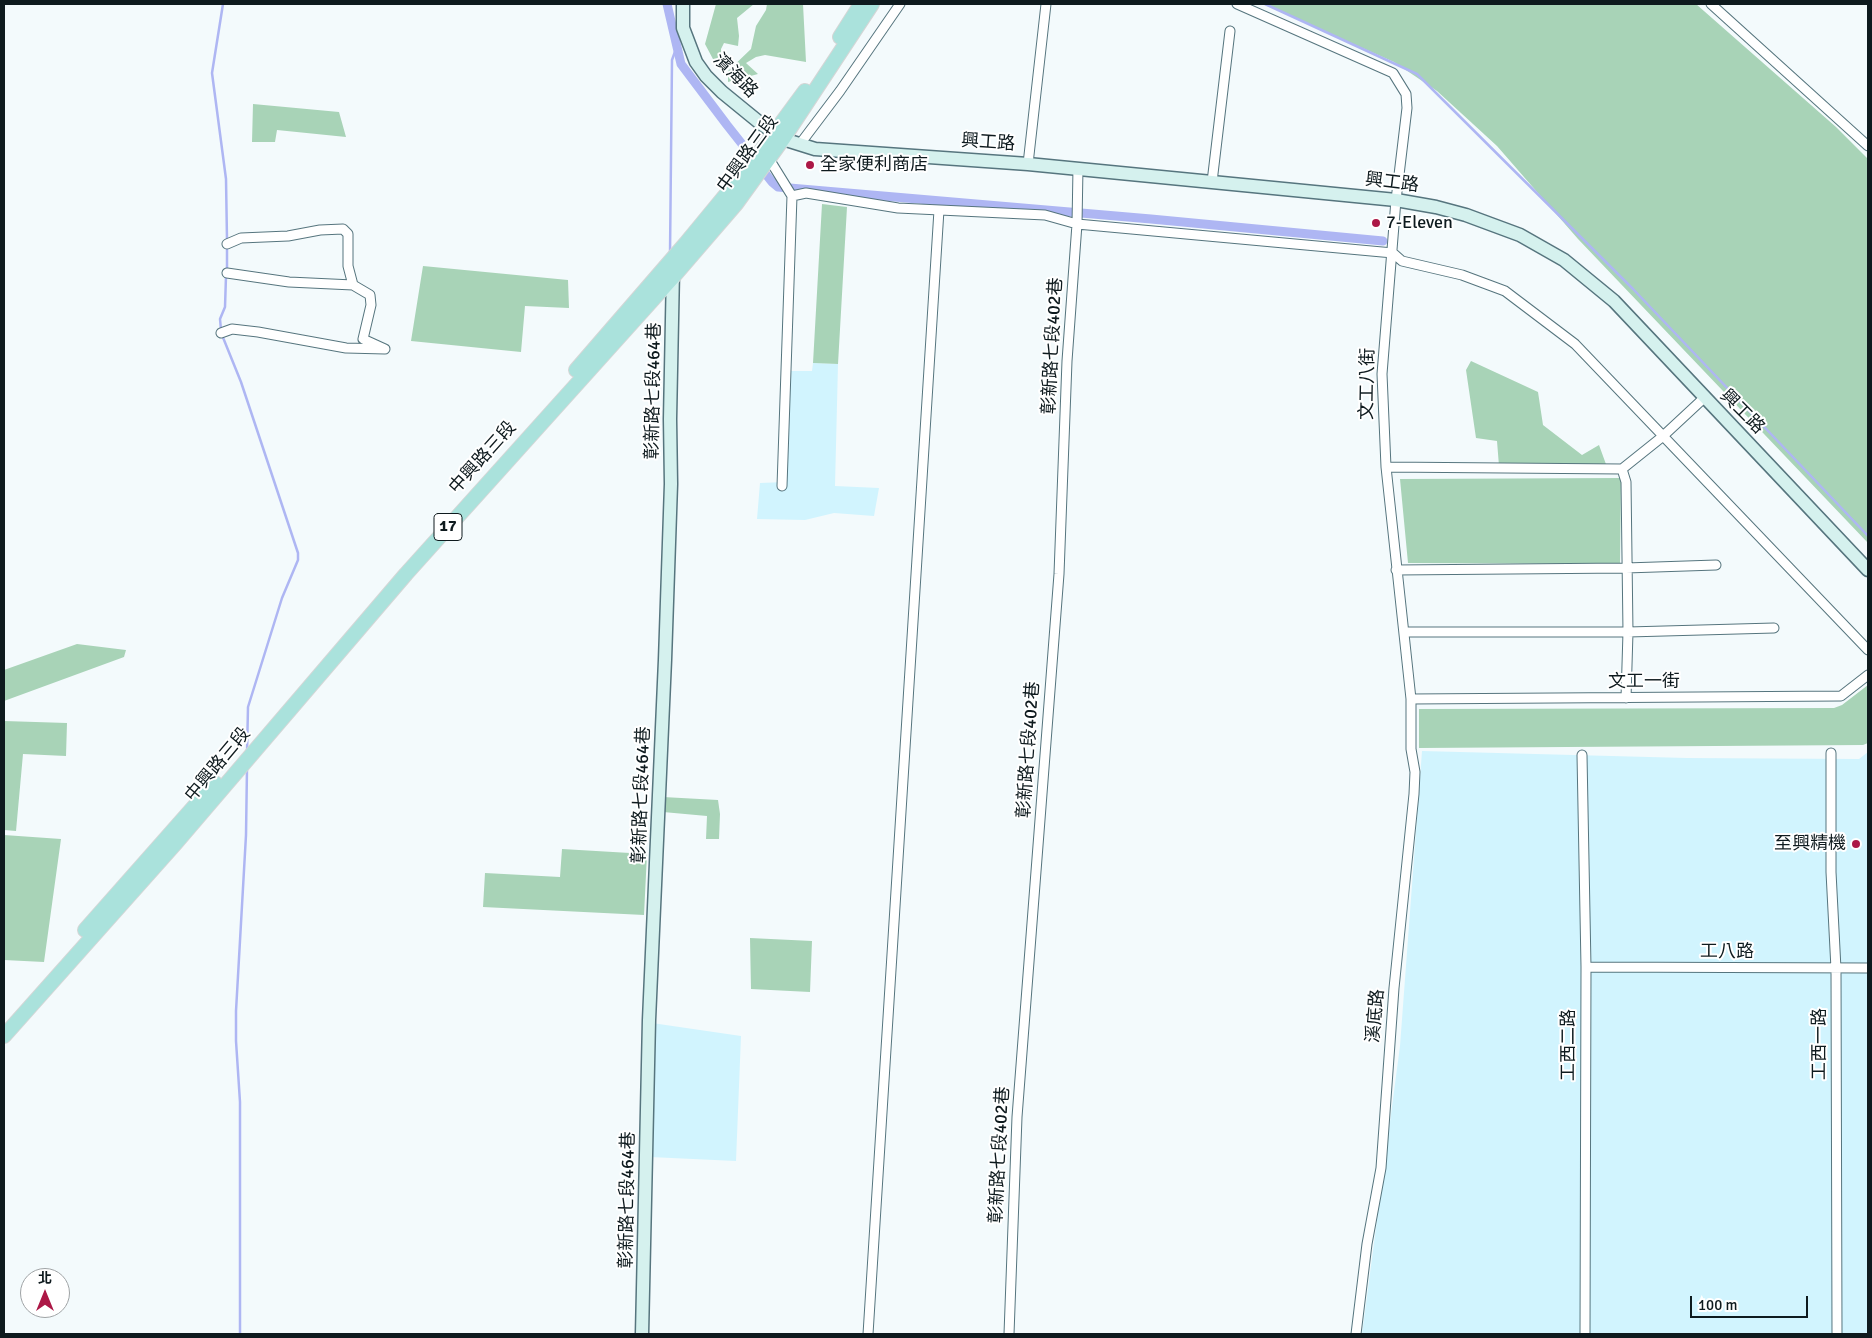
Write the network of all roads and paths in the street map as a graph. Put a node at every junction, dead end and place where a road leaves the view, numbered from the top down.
1 (683, 4) edge
2 (861, 4) edge
3 (872, 4) edge
4 (900, 4) edge
5 (1046, 4) edge
6 (1237, 4) edge
7 (1711, 4) edge
8 (1230, 32) dead end
9 (779, 136) junction
10 (800, 144) junction
11 (1868, 146) edge
12 (769, 158) junction
13 (1028, 164) junction
14 (1078, 168) junction
15 (1212, 182) junction
16 (791, 193) junction
17 (1396, 200) junction
18 (939, 210) junction
19 (1077, 224) junction
20 (227, 244) dead end
21 (1393, 253) junction
22 (673, 257) junction
23 (226, 273) dead end
24 (674, 276) junction
25 (353, 285) junction
26 (221, 333) dead end
27 (1704, 398) junction
28 (1662, 437) junction
29 (1386, 467) junction
30 (1622, 470) junction
31 (782, 486) dead end
32 (1716, 565) dead end
33 (1626, 568) junction
34 (1396, 570) junction
35 (1868, 570) edge
36 (1774, 628) dead end
37 (1405, 632) junction
38 (1628, 632) junction
39 (1868, 650) edge
40 (1868, 675) edge
41 (1626, 698) junction
42 (1412, 699) junction
43 (1832, 753) dead end
44 (1582, 755) dead end
45 (1586, 967) junction
46 (1868, 968) edge
47 (1836, 969) junction
48 (4, 1022) edge
49 (4, 1036) edge
50 (642, 1334) edge
51 (868, 1334) edge
52 (1009, 1334) edge
53 (1356, 1334) edge
54 (1585, 1334) edge
55 (1837, 1334) edge

1 - 9 street, 濱海路
2 - 9 main road, 中興路三段 / 17
3 - 9 main road, 中興路三段 / 17
4 - 10 street
5 - 13 street
6 - 17 street, 文工八街
7 - 11 street
8 - 15 street
9 - 10 street, 興工路
9 - 12 main road, 中興路三段 / 17
10 - 13 street, 興工路
12 - 16 street
12 - 22 main road, 中興路三段 / 17
12 - 24 main road, 中興路三段 / 17
13 - 14 street, 興工路
14 - 15 street, 興工路
14 - 19 street, 彰新路七段402巷
15 - 17 street, 興工路
16 - 18 street
16 - 31 street
17 - 21 street, 文工八街
17 - 27 street, 興工路
18 - 19 street
18 - 51 street
19 - 21 street
19 - 52 street, 彰新路七段402巷
20 - 25 street
21 - 28 street
21 - 29 street, 文工八街
22 - 24 street, 彰新路七段464巷
22 - 48 main road, 中興路三段 / 17
23 - 25 street
24 - 49 main road, 中興路三段 / 17
24 - 50 street, 彰新路七段464巷
25 - 26 street
27 - 28 street
27 - 35 street, 興工路
28 - 30 street
28 - 39 street
29 - 30 street
29 - 34 street, 文工八街
30 - 33 street
32 - 33 street
33 - 34 street
33 - 38 street
34 - 37 street, 文工八街
36 - 38 street
37 - 38 street
37 - 42 street, 文工八街
38 - 41 street
40 - 41 street, 文工一街
41 - 42 street, 文工一街
42 - 53 street, 溪底路
43 - 47 street, 工西一路
44 - 45 street, 工西二路
45 - 47 street, 工八路
45 - 54 street, 工西二路
46 - 47 street, 工八路
47 - 55 street, 工西一路

